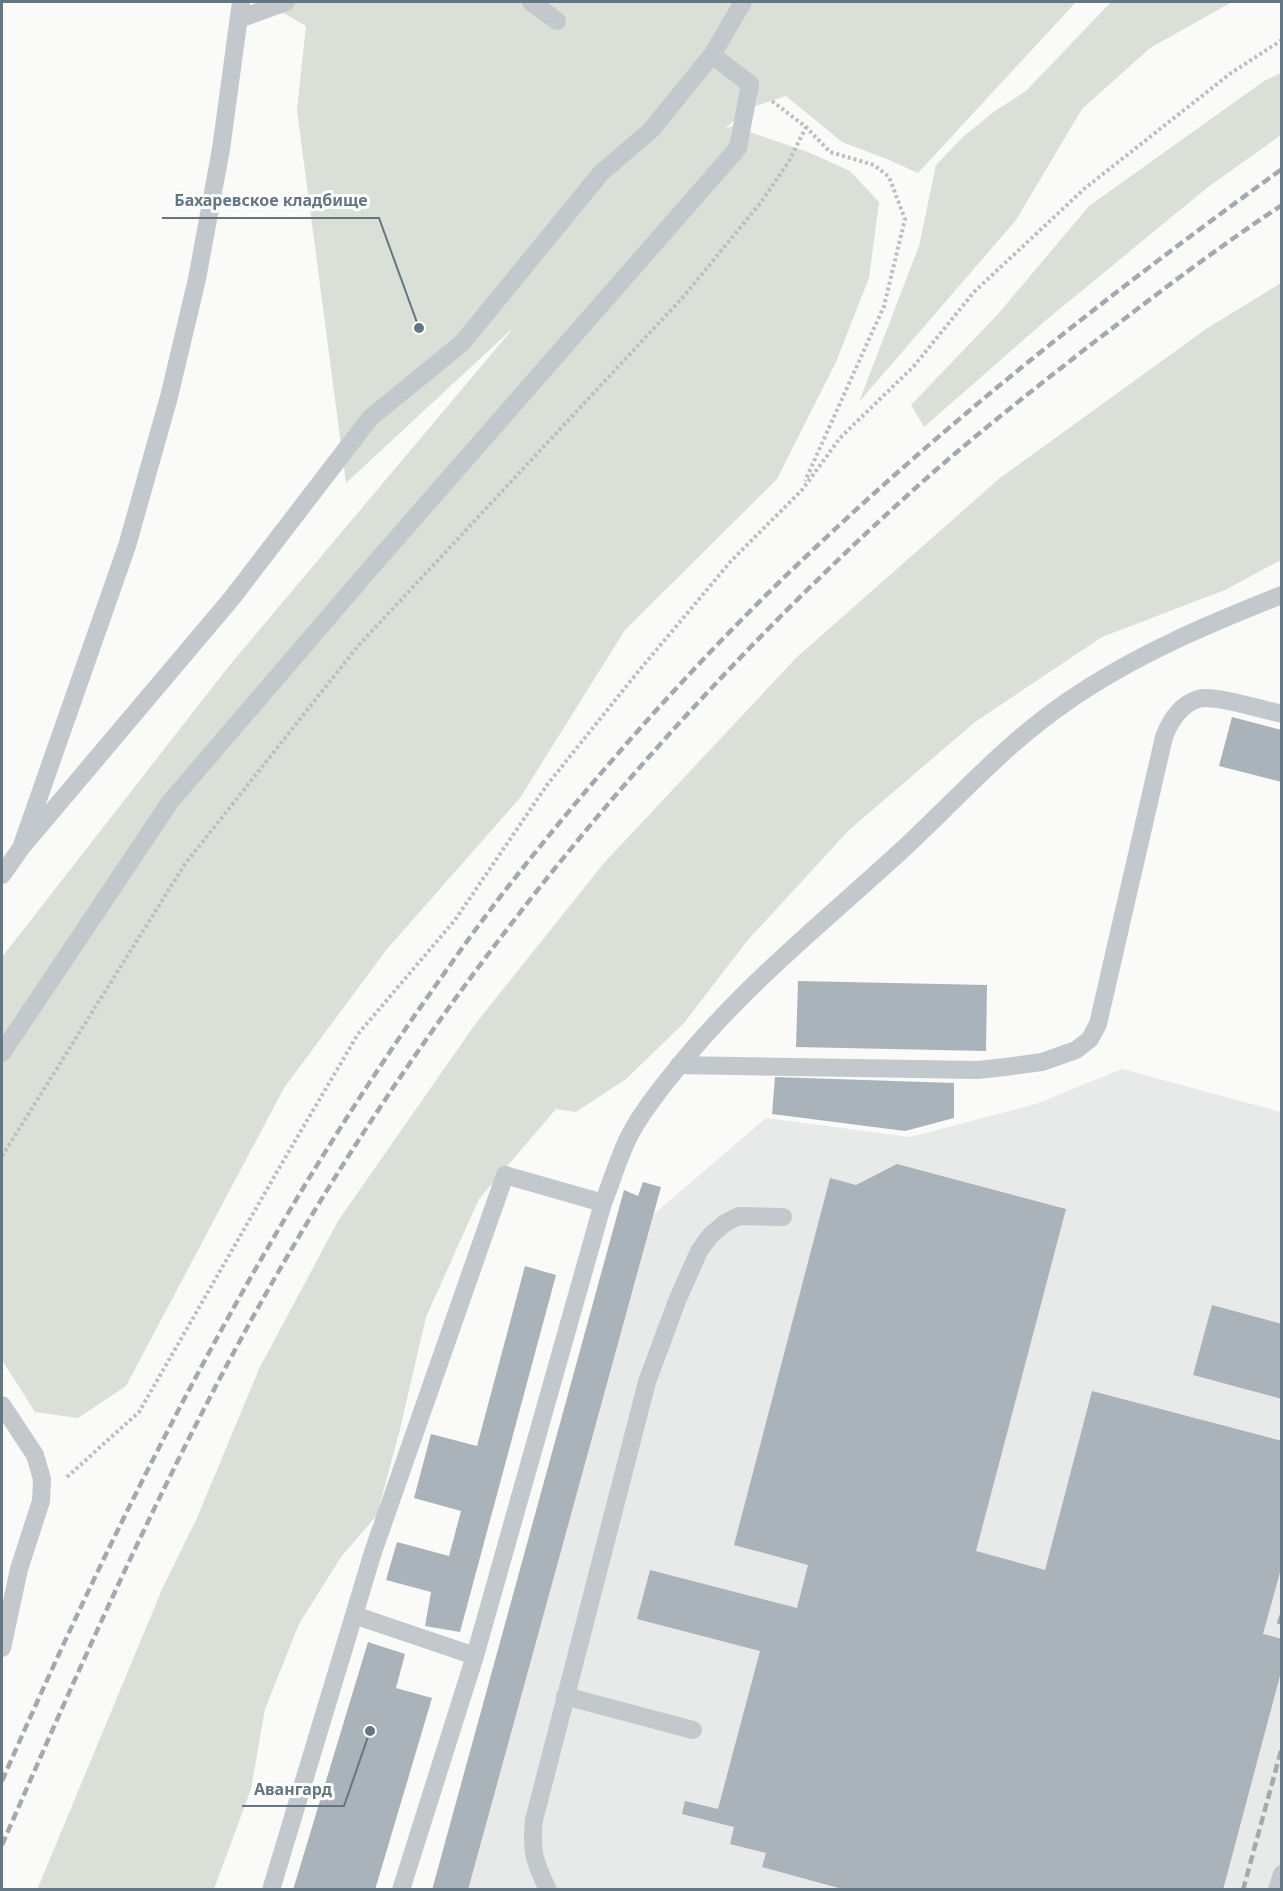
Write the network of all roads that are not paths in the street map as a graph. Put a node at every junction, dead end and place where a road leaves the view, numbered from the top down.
1 (286, 2) edge
2 (531, 2) edge
3 (743, 2) edge
4 (240, 10) edge
5 (557, 21) dead end
6 (712, 55) junction
7 (1281, 596) edge
8 (1281, 714) edge
9 (21, 848) junction
10 (2, 875) edge
11 (2, 1053) edge
12 (679, 1065) junction
13 (603, 1203) junction
14 (783, 1217) dead end
15 (2, 1405) edge
16 (354, 1615) junction
17 (2, 1648) edge
18 (475, 1656) junction
19 (566, 1696) junction
20 (693, 1730) dead end
21 (1281, 1874) edge
22 (271, 1890) edge
23 (401, 1890) edge
24 (548, 1890) edge
25 (1277, 1890) edge

1 - 4 lane
2 - 5 lane
3 - 6 lane
4 - 9 lane
6 - 9 lane
6 - 11 lane
7 - 12 lane
8 - 12 lane
9 - 10 lane
12 - 13 lane
13 - 16 lane
13 - 18 lane
14 - 19 lane
15 - 17 lane
16 - 18 lane
16 - 22 lane
18 - 23 lane
19 - 20 lane
19 - 24 lane
21 - 25 lane

